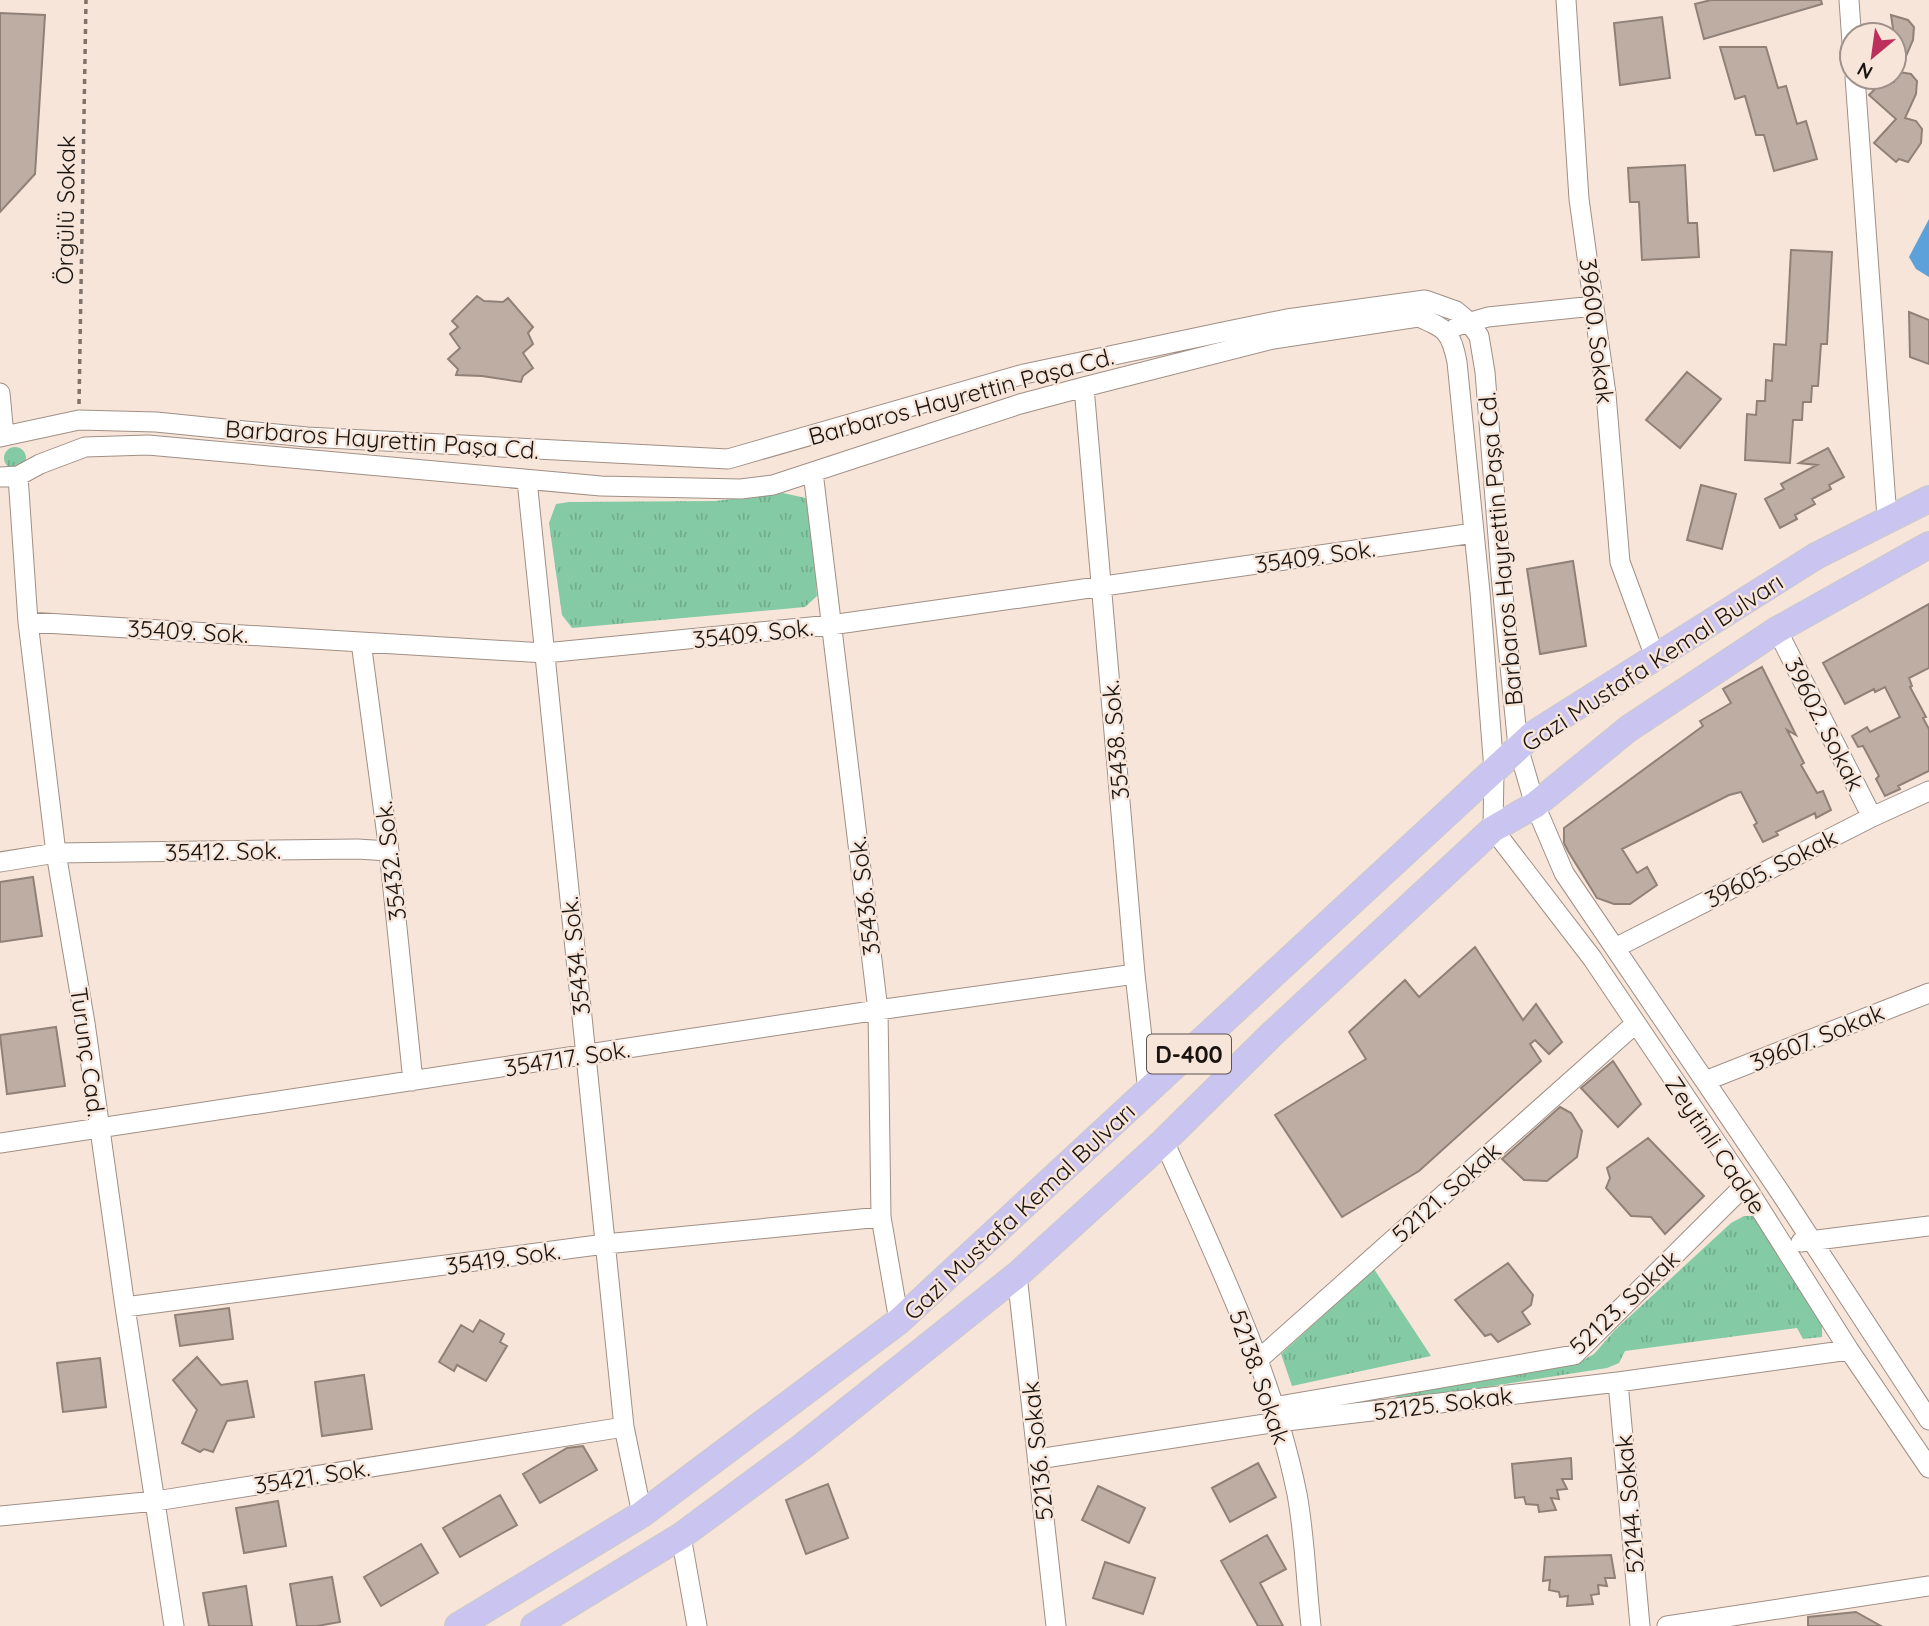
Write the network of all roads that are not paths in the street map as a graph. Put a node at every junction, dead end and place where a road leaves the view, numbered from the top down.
1 (1566, 0) edge
2 (1849, 0) edge
3 (1850, 21) edge
4 (1855, 91) edge
5 (1594, 306) junction
6 (1468, 321) junction
7 (1446, 330) junction
8 (1084, 387) junction
9 (0, 393) edge
10 (36, 430) junction
11 (2, 436) edge
12 (40, 464) junction
13 (813, 472) junction
14 (9, 477) edge
15 (527, 480) junction
16 (1929, 499) edge
17 (1887, 518) junction
18 (1474, 533) junction
19 (1929, 545) edge
20 (1102, 586) junction
21 (28, 622) junction
22 (831, 625) junction
23 (1777, 630) junction
24 (361, 642) junction
25 (545, 653) junction
26 (1655, 657) junction
27 (1518, 747) junction
28 (1494, 770) junction
29 (1929, 791) edge
30 (1535, 805) junction
31 (1872, 817) junction
32 (1493, 829) junction
33 (390, 851) junction
34 (56, 853) junction
35 (0, 862) edge
36 (1615, 948) junction
37 (1135, 974) junction
38 (1929, 993) edge
39 (878, 1010) junction
40 (1635, 1024) junction
41 (586, 1055) junction
42 (413, 1081) junction
43 (1705, 1081) junction
44 (1148, 1092) junction
45 (99, 1128) junction
46 (1164, 1141) junction
47 (0, 1143) edge
48 (1745, 1185) junction
49 (881, 1217) junction
50 (1929, 1226) edge
51 (1812, 1240) junction
52 (605, 1244) junction
53 (1783, 1244) junction
54 (1017, 1275) junction
55 (125, 1307) junction
56 (899, 1321) junction
57 (1849, 1350) junction
58 (1258, 1360) junction
59 (1618, 1382) junction
60 (1275, 1414) junction
61 (1929, 1420) edge
62 (624, 1427) junction
63 (1038, 1459) junction
64 (1929, 1468) edge
65 (156, 1501) junction
66 (642, 1514) junction
67 (0, 1516) edge
68 (681, 1536) junction
69 (1929, 1586) edge
70 (174, 1626) edge
71 (458, 1626) edge
72 (534, 1626) edge
73 (697, 1626) edge
74 (1056, 1626) edge
75 (1311, 1626) edge
76 (1640, 1626) edge
77 (1667, 1626) edge

1 - 5 street, 39600. Sokak
2 - 3 street
4 - 17 street
5 - 6 street
5 - 26 street, 39600. Sokak
6 - 7 street
6 - 10 street, Barbaros Hayrettin Paşa Cd.
6 - 27 street, Barbaros Hayrettin Paşa Cd.
7 - 8 street
7 - 18 street
8 - 13 street
8 - 20 street, 35438. Sok.
9 - 11 street
10 - 11 street, Barbaros Hayrettin Paşa Cd.
10 - 12 street
12 - 14 street
12 - 15 street
13 - 15 street
13 - 22 street, 35436. Sok.
14 - 21 street, Turunç Cad.
15 - 25 street, 35434. Sok.
16 - 17 highway, Gazi Mustafa Kemal Bulvarı / D-400
17 - 26 highway, Gazi Mustafa Kemal Bulvarı / D-400
18 - 20 street, 35409. Sok.
18 - 28 street
19 - 23 highway, Gazi Mustafa Kemal Bulvarı / D-400
20 - 22 street, 35409. Sok.
20 - 37 street, 35438. Sok.
21 - 24 street, 35409. Sok.
21 - 34 street, Turunç Cad.
22 - 25 street, 35409. Sok.
22 - 39 street, 35436. Sok.
23 - 30 highway, Gazi Mustafa Kemal Bulvarı / D-400
23 - 31 street, 39602. Sokak
24 - 25 street, 35409. Sok.
24 - 33 street, 35432. Sok.
25 - 41 street, 35434. Sok.
26 - 27 highway, Gazi Mustafa Kemal Bulvarı / D-400
27 - 28 highway, Gazi Mustafa Kemal Bulvarı / D-400
27 - 30 street, Barbaros Hayrettin Paşa Cd.
28 - 32 street
28 - 44 highway, Gazi Mustafa Kemal Bulvarı / D-400
29 - 31 street, 39605. Sokak
30 - 32 highway, Gazi Mustafa Kemal Bulvarı / D-400
30 - 36 street, Zeytinli Cadde
31 - 36 street, 39605. Sokak
32 - 40 street, Zeytinli Cadde
32 - 46 highway, Gazi Mustafa Kemal Bulvarı / D-400
33 - 34 street, 35412. Sok.
33 - 42 street, 35432. Sok.
34 - 35 street, 35412. Sok.
34 - 45 street, Turunç Cad.
36 - 43 street, Zeytinli Cadde
37 - 39 street, 354717. Sok.
37 - 44 street, 35438. Sok.
38 - 43 street, 39607. Sokak
39 - 41 street, 354717. Sok.
39 - 49 street, 35436. Sok.
40 - 48 street, Zeytinli Cadde
40 - 58 street, 52121. Sokak
41 - 42 street, 354717. Sok.
41 - 52 street, 35434. Sok.
42 - 45 street, 354717. Sok.
43 - 51 street, Zeytinli Cadde
44 - 56 highway, Gazi Mustafa Kemal Bulvarı / D-400
45 - 47 street, 354717. Sok.
45 - 55 street, Turunç Cad.
46 - 54 highway, Gazi Mustafa Kemal Bulvarı / D-400
46 - 58 street, 52138. Sokak
48 - 53 street, Zeytinli Cadde
48 - 60 street, 52123. Sokak
49 - 52 street, 35419. Sok.
49 - 56 street, 35436. Sok.
50 - 51 street
51 - 53 street
51 - 61 street, Zeytinli Cadde
52 - 55 street, 35419. Sok.
52 - 62 street, 35434. Sok.
53 - 57 street, Zeytinli Cadde
54 - 63 street, 52136. Sokak
54 - 68 highway, Gazi Mustafa Kemal Bulvarı / D-400
55 - 65 street, Turunç Cad.
56 - 66 highway, Gazi Mustafa Kemal Bulvarı / D-400
57 - 59 street, 52125. Sokak
57 - 64 street, Zeytinli Cadde
58 - 60 street, 52138. Sokak
59 - 60 street, 52125. Sokak
59 - 76 street, 52144. Sokak
60 - 63 street, 52125. Sokak
60 - 75 street, 52138. Sokak
62 - 65 street, 35421. Sok.
62 - 66 street, 35434. Sok.
63 - 74 street, 52136. Sokak
65 - 67 street, 35421. Sok.
65 - 70 street, Turunç Cad.
66 - 71 highway, Gazi Mustafa Kemal Bulvarı / D-400
68 - 72 highway, Gazi Mustafa Kemal Bulvarı / D-400
68 - 73 street
69 - 77 street

